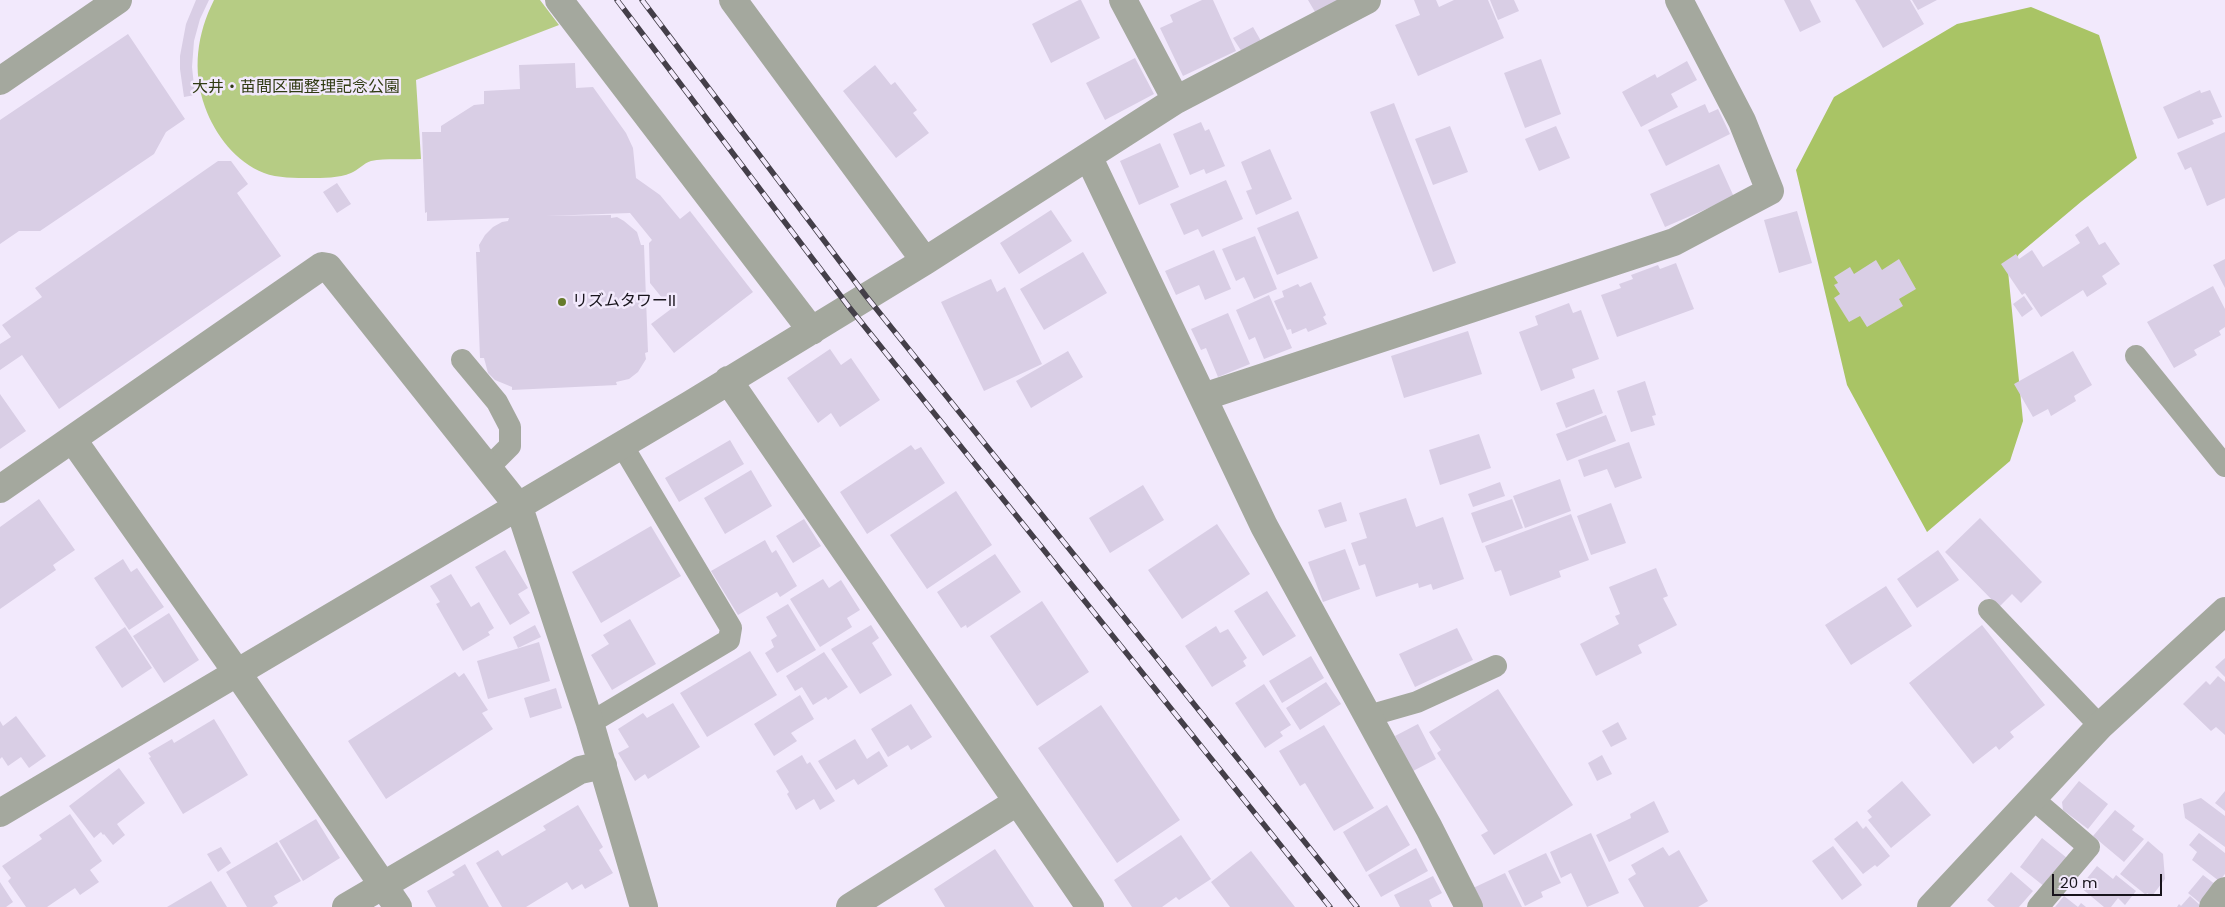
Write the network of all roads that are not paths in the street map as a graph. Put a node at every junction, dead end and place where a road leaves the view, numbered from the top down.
1 (118, 0) edge
2 (559, 0) edge
3 (733, 0) edge
4 (1123, 0) edge
5 (1367, 0) edge
6 (1679, 0) edge
7 (0, 80) edge
8 (1176, 100) junction
9 (1088, 158) junction
10 (924, 261) junction
11 (812, 331) junction
12 (2136, 356) dead end
13 (462, 360) dead end
14 (728, 380) junction
15 (1203, 397) junction
16 (73, 440) junction
17 (622, 445) junction
18 (2225, 466) edge
19 (488, 468) junction
20 (0, 489) edge
21 (518, 507) junction
22 (1989, 610) dead end
23 (2225, 611) edge
24 (1496, 666) dead end
25 (238, 674) junction
26 (1368, 716) junction
27 (590, 723) junction
28 (2100, 726) junction
29 (603, 765) junction
30 (2032, 798) junction
31 (1017, 802) junction
32 (0, 813) edge
33 (2225, 891) edge
34 (390, 896) edge
35 (346, 907) edge
36 (644, 907) edge
37 (850, 907) edge
38 (1090, 907) edge
39 (1469, 907) edge
40 (1931, 907) edge
41 (2038, 907) edge
42 (2213, 907) edge

1 - 7 street
2 - 11 street
3 - 10 street
4 - 8 street
5 - 8 street
6 - 15 street
8 - 9 street
9 - 10 street
9 - 15 street
10 - 11 street
11 - 14 street
12 - 18 lane
13 - 19 lane
14 - 17 street
14 - 31 street
15 - 26 street
16 - 19 street
16 - 20 street
16 - 25 street
17 - 21 street
17 - 27 lane
19 - 21 street
21 - 25 street
21 - 27 street
22 - 28 lane
23 - 28 street
24 - 26 lane
25 - 32 street
25 - 34 street
26 - 39 street
27 - 29 street
28 - 30 street
29 - 34 street
29 - 36 street
30 - 40 street
30 - 41 lane
31 - 37 street
31 - 38 street
33 - 42 street
34 - 35 street

